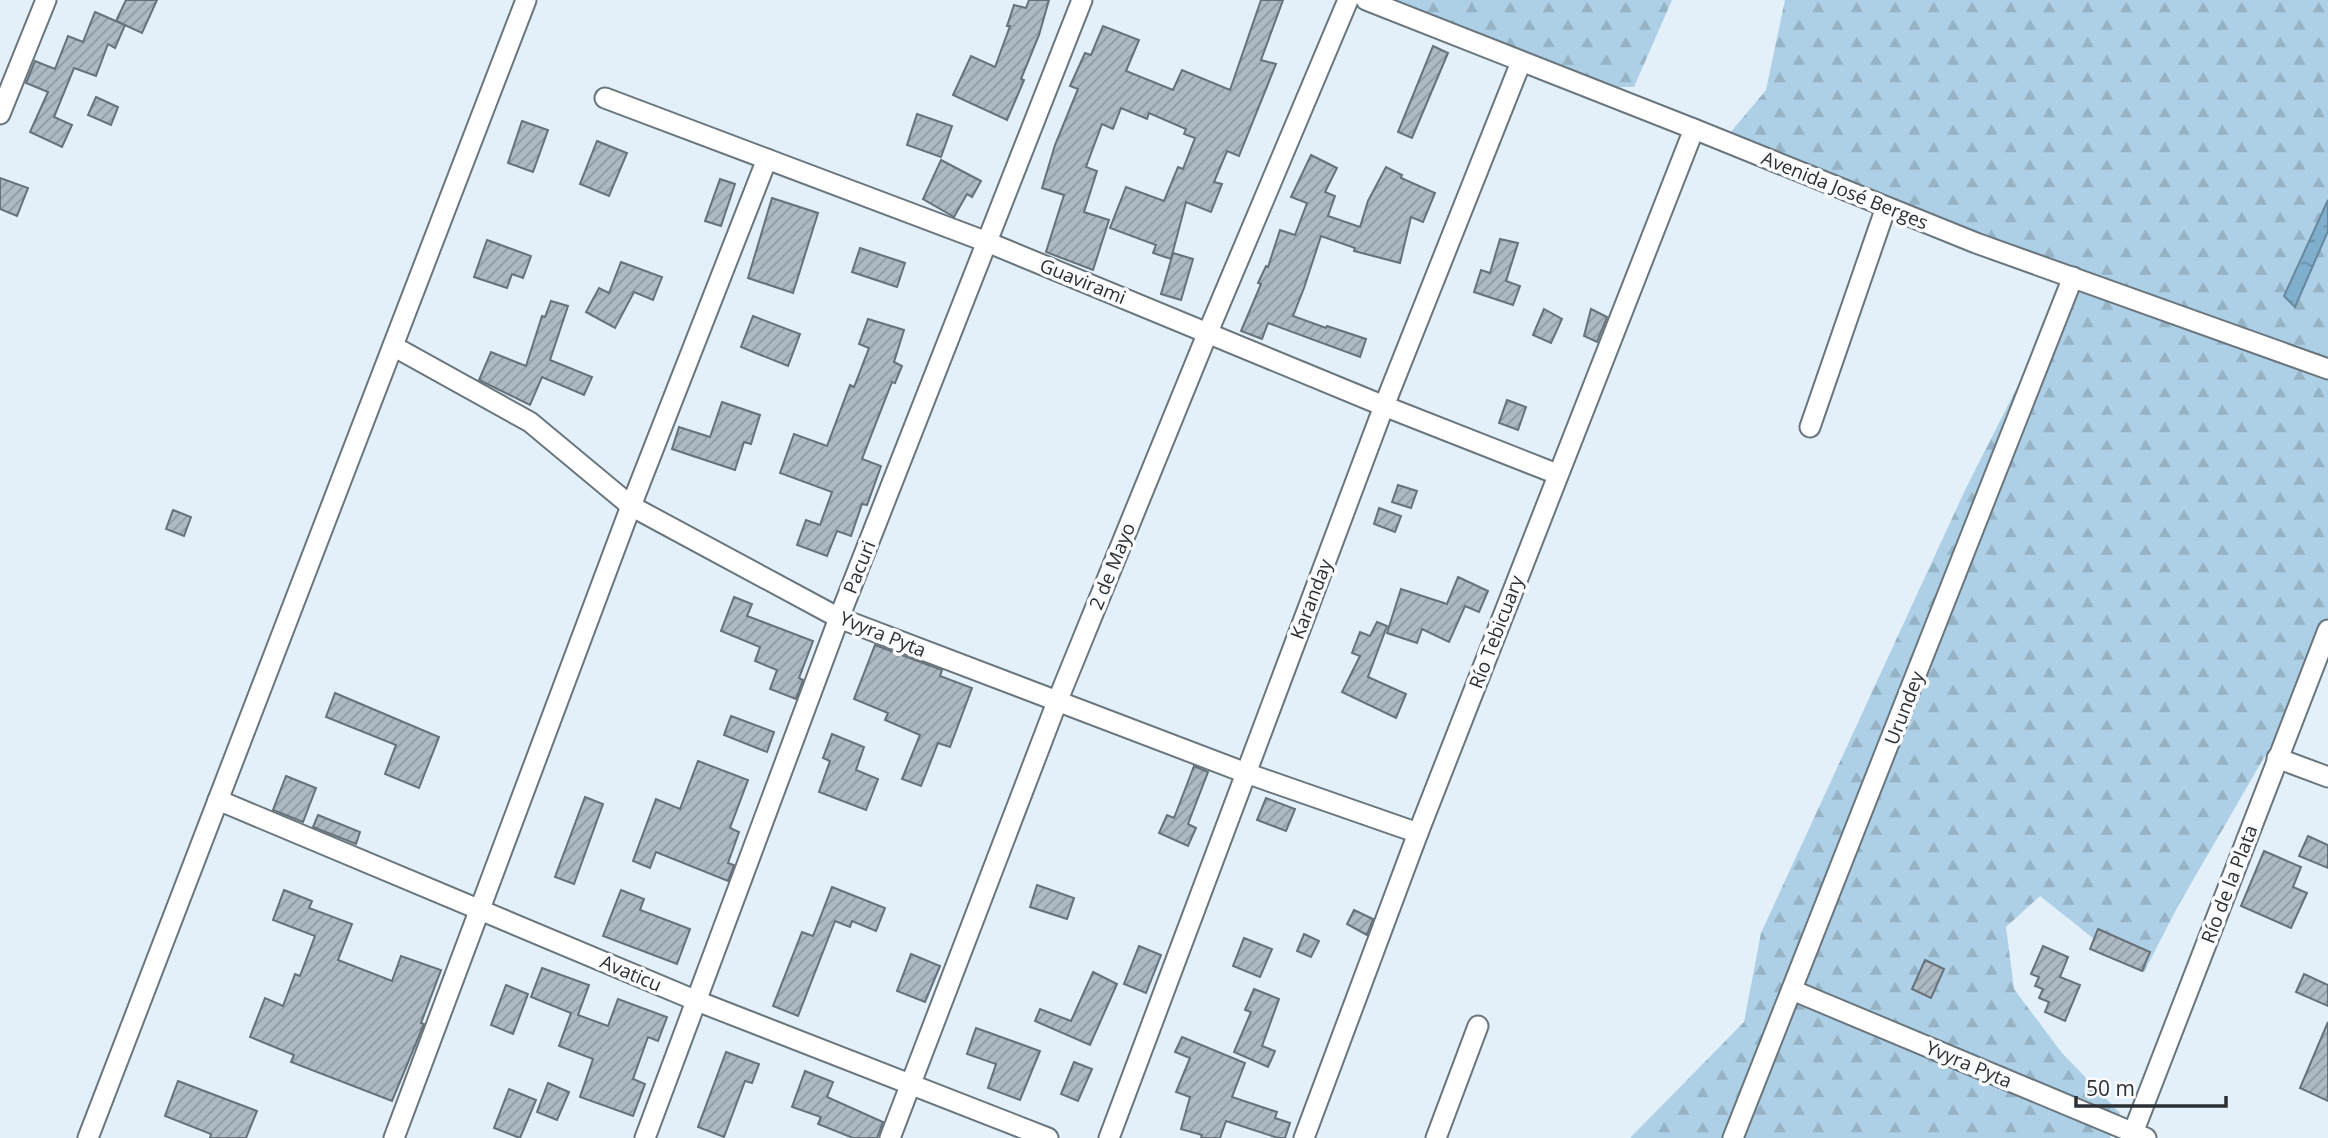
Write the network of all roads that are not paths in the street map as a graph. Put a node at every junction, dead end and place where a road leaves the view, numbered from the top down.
1 (46, 0) edge
2 (526, 0) edge
3 (1082, 0) edge
4 (1348, 0) edge
5 (1366, 0) edge
6 (1521, 62) junction
7 (605, 98) dead end
8 (0, 114) edge
9 (1694, 128) junction
10 (767, 159) junction
11 (1886, 207) junction
12 (988, 242) junction
13 (2073, 277) junction
14 (1208, 332) junction
15 (393, 346) junction
16 (2328, 369) edge
17 (1384, 405) junction
18 (1810, 427) dead end
19 (1557, 474) junction
20 (631, 506) junction
21 (839, 618) junction
22 (2328, 630) edge
23 (1057, 702) junction
24 (2277, 758) junction
25 (1246, 773) junction
26 (2328, 777) edge
27 (218, 800) junction
28 (1418, 833) junction
29 (481, 910) junction
30 (1792, 990) junction
31 (697, 1001) junction
32 (1478, 1026) dead end
33 (911, 1083) junction
34 (2137, 1136) edge
35 (88, 1138) edge
36 (394, 1138) edge
37 (645, 1138) edge
38 (890, 1138) edge
39 (1048, 1138) edge
40 (1109, 1138) edge
41 (1304, 1138) edge
42 (1436, 1138) edge
43 (1733, 1138) edge

1 - 8 street
2 - 15 street
3 - 12 street, Pacuri
4 - 14 street, 2 de Mayo
5 - 6 street, Avenida José Berges
6 - 9 street, Avenida José Berges
6 - 17 street, Karanday
7 - 10 street, Guavirami
9 - 11 street, Avenida José Berges
9 - 19 street, Río Tebicuary
10 - 12 street, Guavirami
10 - 20 street
11 - 13 street, Avenida José Berges
11 - 18 street
12 - 14 street, Guavirami
12 - 21 street, Pacuri
13 - 16 street, Avenida José Berges
13 - 30 street, Urundey
14 - 17 street, Guavirami
14 - 23 street, 2 de Mayo
15 - 20 street, Yvyra Pyta
15 - 27 street
17 - 19 street, Guavirami
17 - 25 street, Karanday
19 - 28 street, Río Tebicuary
20 - 21 street, Yvyra Pyta
20 - 29 street
21 - 23 street, Yvyra Pyta
21 - 31 street, Pacuri
22 - 24 street, Río de la Plata
23 - 25 street, Yvyra Pyta
23 - 33 street, 2 de Mayo
24 - 26 street
24 - 34 street, Río de la Plata
25 - 28 street, Yvyra Pyta
25 - 40 street, Karanday
27 - 29 street, Avaticu
27 - 35 street
28 - 41 street, Río Tebicuary
29 - 31 street, Avaticu
29 - 36 street
30 - 34 street, Yvyra Pyta
30 - 43 street, Urundey
31 - 33 street, Avaticu
31 - 37 street, Pacuri
32 - 42 street
33 - 38 street, 2 de Mayo
33 - 39 street, Avaticu

